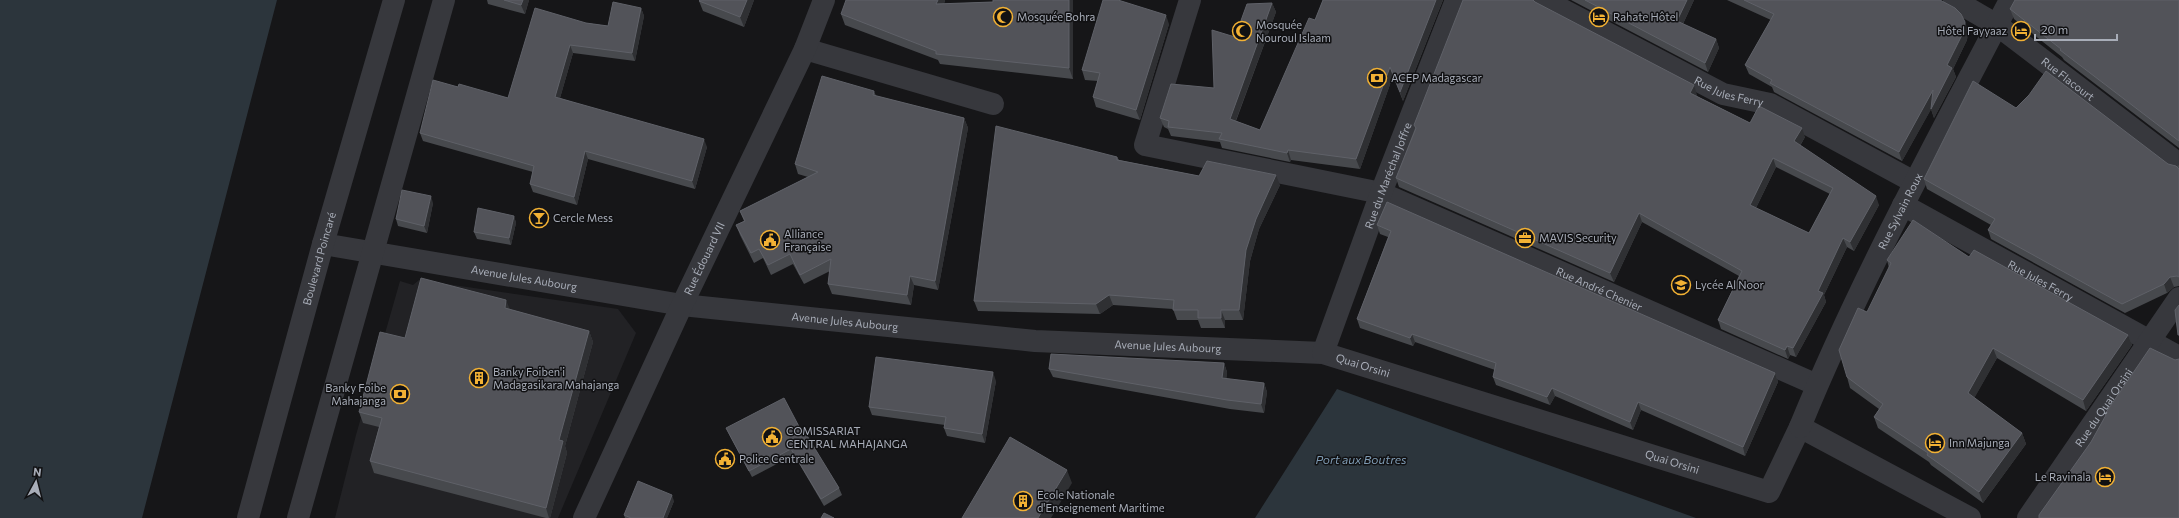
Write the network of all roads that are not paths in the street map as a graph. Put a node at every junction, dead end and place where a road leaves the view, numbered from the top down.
1 (394, 0) edge
2 (444, 0) edge
3 (824, 0) edge
4 (1190, 0) edge
5 (1456, 0) edge
6 (1544, 0) edge
7 (1954, 0) edge
8 (2010, 0) edge
9 (1997, 25) junction
10 (805, 49) junction
11 (992, 104) dead end
12 (2179, 164) edge
13 (1914, 182) junction
14 (1380, 194) junction
15 (1903, 205) junction
16 (323, 244) junction
17 (371, 254) junction
18 (2179, 298) edge
19 (682, 305) junction
20 (2150, 342) junction
21 (1323, 353) junction
22 (2179, 356) edge
23 (1817, 385) junction
24 (1800, 427) junction
25 (248, 518) edge
26 (298, 518) edge
27 (584, 518) edge
28 (1970, 518) edge
29 (2028, 518) edge

1 - 16 street, Boulevard Poincaré
2 - 17 street
3 - 10 street, Rue Édouard VII
4 - 14 street, Rue André Chenier
5 - 14 street, Rue du Maréchal Joffre
6 - 13 street, Rue Jules Ferry
7 - 9 street, Rue Flacourt
8 - 9 street, Rue Sylvain Roux
9 - 12 street, Rue Flacourt
9 - 13 street, Rue Sylvain Roux
10 - 11 street
10 - 19 street, Rue Édouard VII
13 - 15 street, Rue Sylvain Roux
14 - 21 street, Rue du Maréchal Joffre
14 - 23 street, Rue André Chenier
15 - 20 street, Rue Jules Ferry
15 - 23 street, Rue Sylvain Roux
16 - 17 street, Avenue Jules Aubourg
16 - 25 street, Boulevard Poincaré
17 - 19 street, Avenue Jules Aubourg
17 - 26 street
18 - 20 street, Rue du Quai Orsini
19 - 21 street, Avenue Jules Aubourg
19 - 27 street, Rue Édouard VII
20 - 22 street, Rue Jules Ferry
20 - 29 street, Rue du Quai Orsini
21 - 24 street, Quai Orsini
23 - 24 street, Rue Sylvain Roux
24 - 28 street

